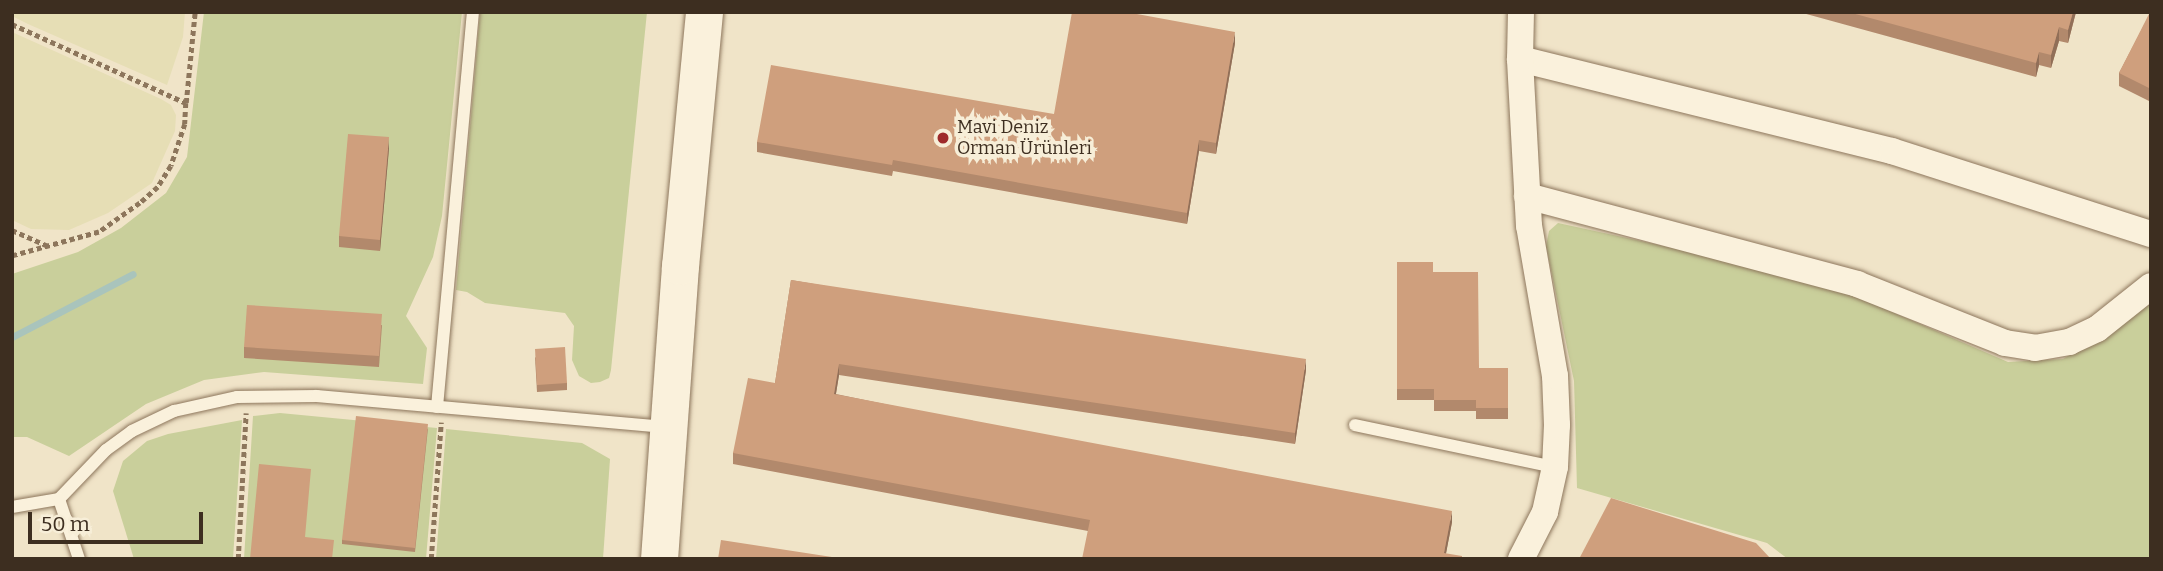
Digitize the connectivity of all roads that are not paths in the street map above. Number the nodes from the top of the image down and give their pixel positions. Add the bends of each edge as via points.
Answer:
1 (473, 12) edge
2 (681, 12) edge
3 (704, 12) edge
4 (1521, 12) edge
5 (1520, 59) junction
6 (1527, 196) junction
7 (2151, 234) edge
8 (2151, 286) edge
9 (440, 407) junction
10 (1355, 425) dead end
11 (658, 427) junction
12 (1555, 467) junction
13 (59, 499) junction
14 (12, 508) edge
15 (79, 559) edge
16 (637, 559) edge
17 (659, 559) edge
18 (1521, 559) edge

1 - 9 lane
2 - 11 main road via 657,264
3 - 11 main road
4 - 5 street
5 - 6 street
5 - 7 street via 1892,151
6 - 8 street via 1857,284 2005,343 2035,348 2068,342 2097,329
6 - 12 street via 1555,376
9 - 11 lane
9 - 13 lane via 317,396 247,396 174,411 132,431 106,450
10 - 12 lane
11 - 16 main road
11 - 17 main road
12 - 18 street via 1545,512
13 - 14 lane
13 - 15 lane

